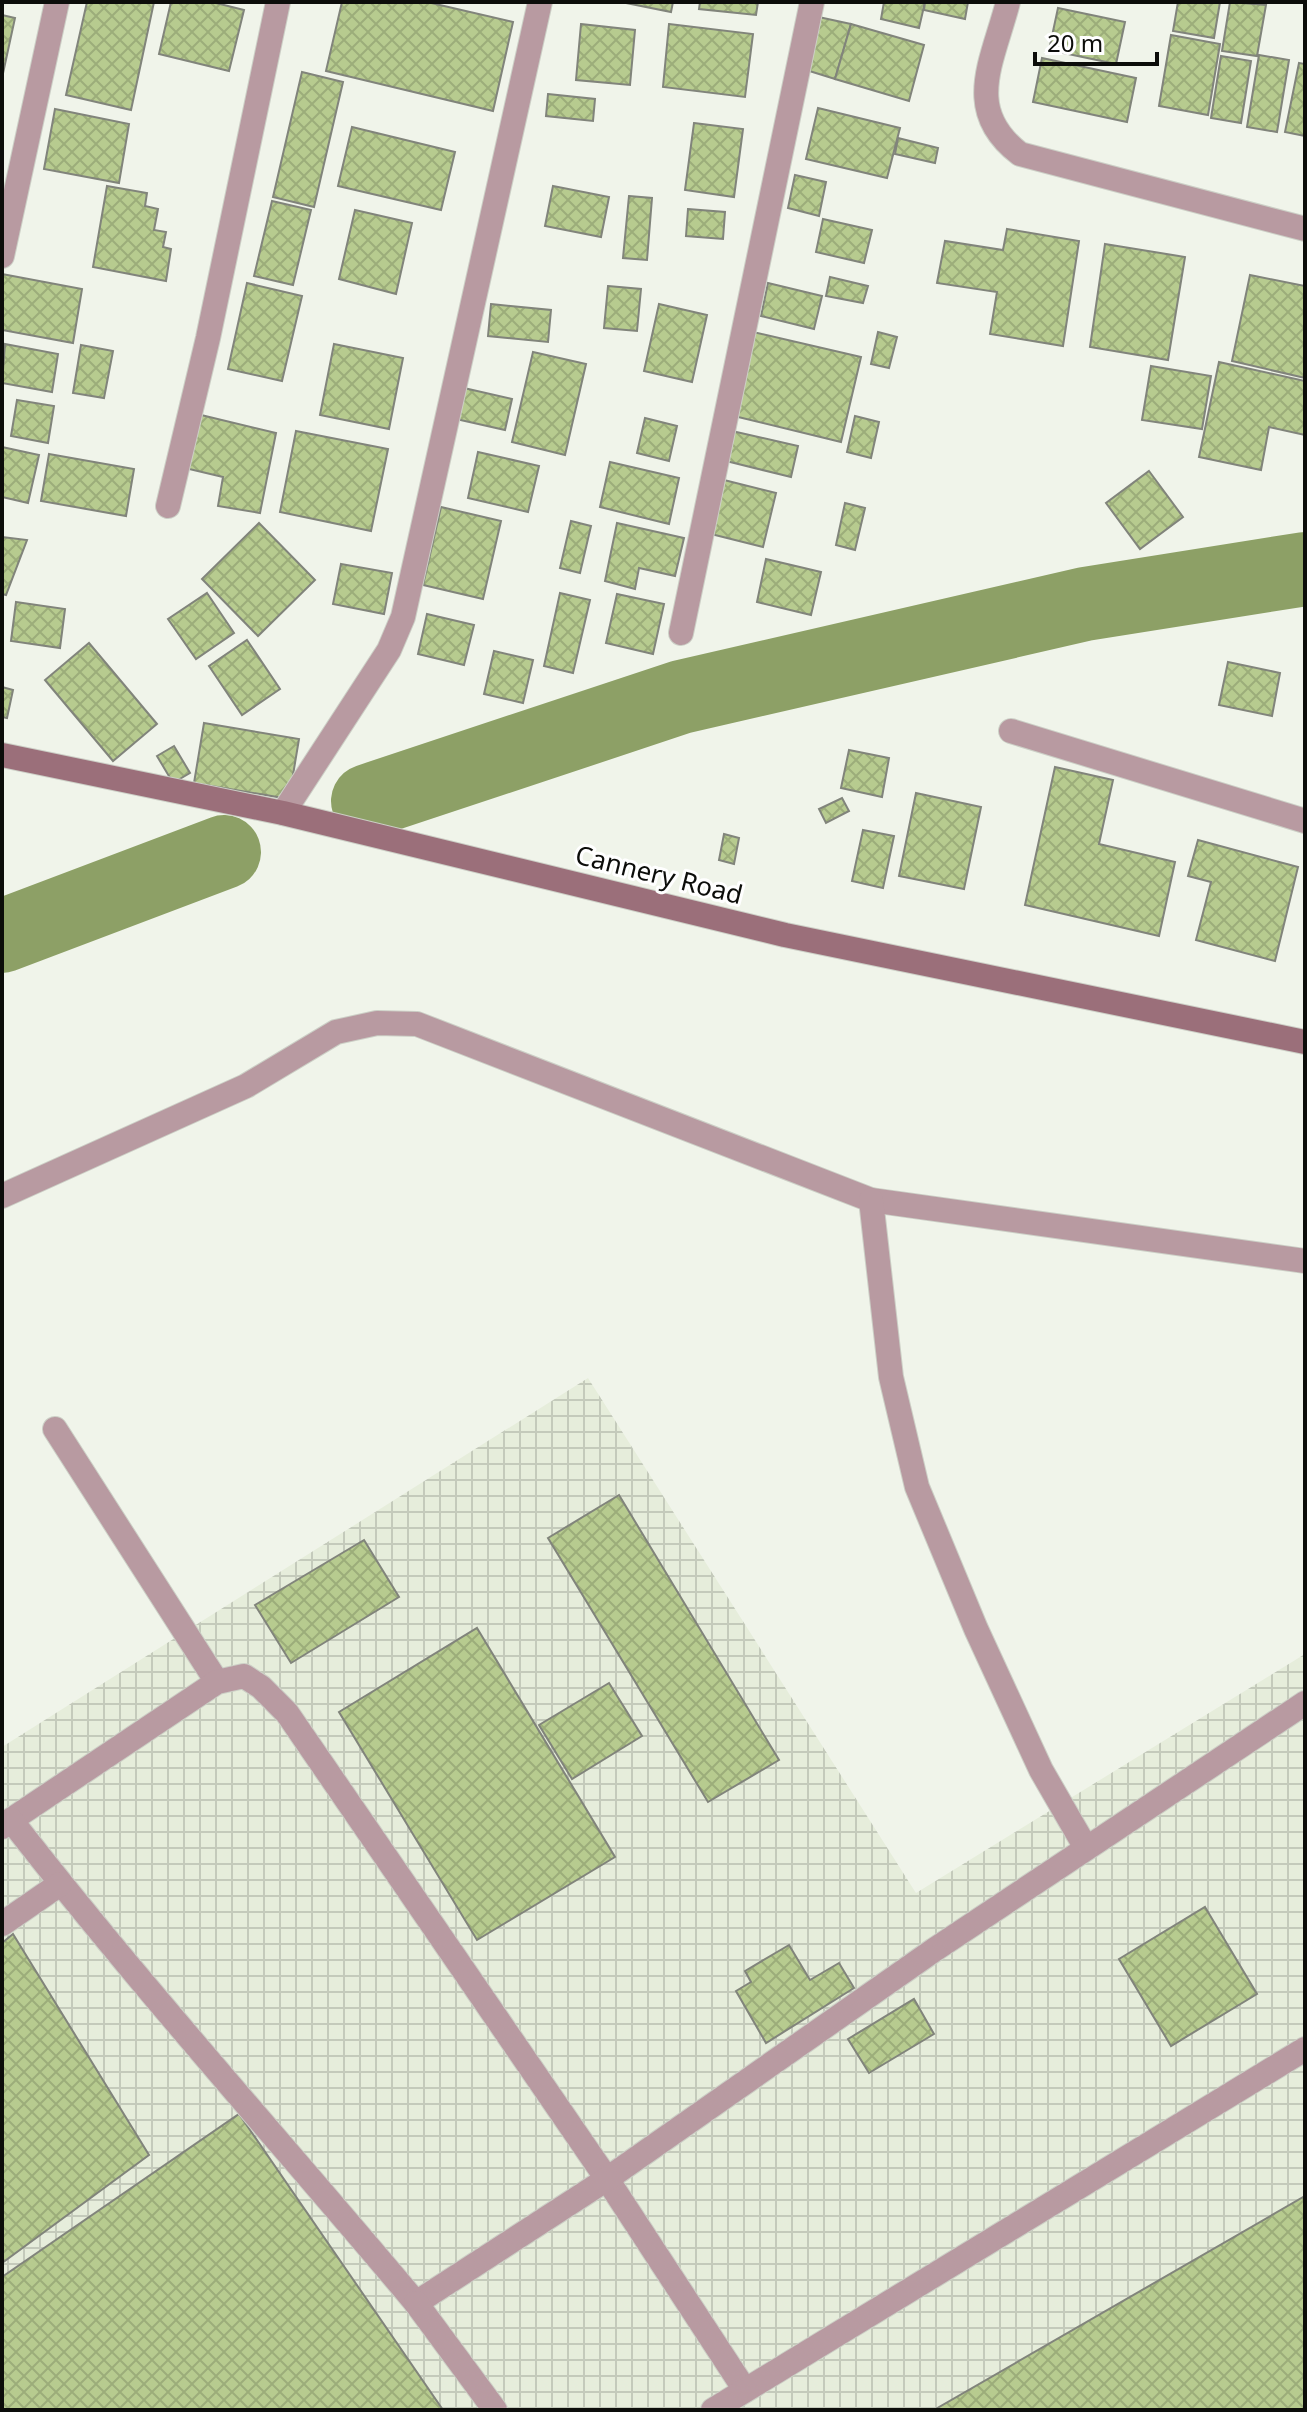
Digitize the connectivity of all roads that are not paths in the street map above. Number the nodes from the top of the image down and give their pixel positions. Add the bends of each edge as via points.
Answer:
1 (57, 2) edge
2 (278, 2) edge
3 (540, 2) edge
4 (812, 2) edge
5 (1008, 2) edge
6 (1305, 229) edge
7 (2, 256) edge
8 (168, 506) dead end
9 (681, 633) dead end
10 (1011, 731) dead end
11 (2, 755) edge
12 (283, 813) junction
13 (1305, 821) edge
14 (1305, 1042) edge
15 (2, 1196) edge
16 (871, 1200) junction
17 (1305, 1261) edge
18 (55, 1429) dead end
19 (217, 1682) junction
20 (1305, 1703) edge
21 (6, 1823) edge
22 (1086, 1848) junction
23 (60, 1884) junction
24 (2, 1924) edge
25 (1305, 2049) edge
26 (607, 2179) junction
27 (416, 2303) junction
28 (745, 2390) junction
29 (495, 2410) edge
30 (713, 2410) edge

1 - 7 street
2 - 8 street
3 - 12 street via 403,617 389,650
4 - 9 street
5 - 6 street via 985,91 987,115 999,138 1020,154
10 - 13 street
11 - 12 main road, Cannery Road
12 - 14 main road, Cannery Road via 785,935
15 - 16 street via 246,1086 336,1032 377,1023 417,1024
16 - 17 street
16 - 22 street via 891,1377 917,1487 1041,1770
18 - 19 street
19 - 21 street
19 - 26 street via 244,1676 287,1713
20 - 22 street
21 - 23 street
22 - 26 street
23 - 24 street
23 - 27 street
25 - 28 street
26 - 27 street
26 - 28 street
27 - 29 street
28 - 30 street

